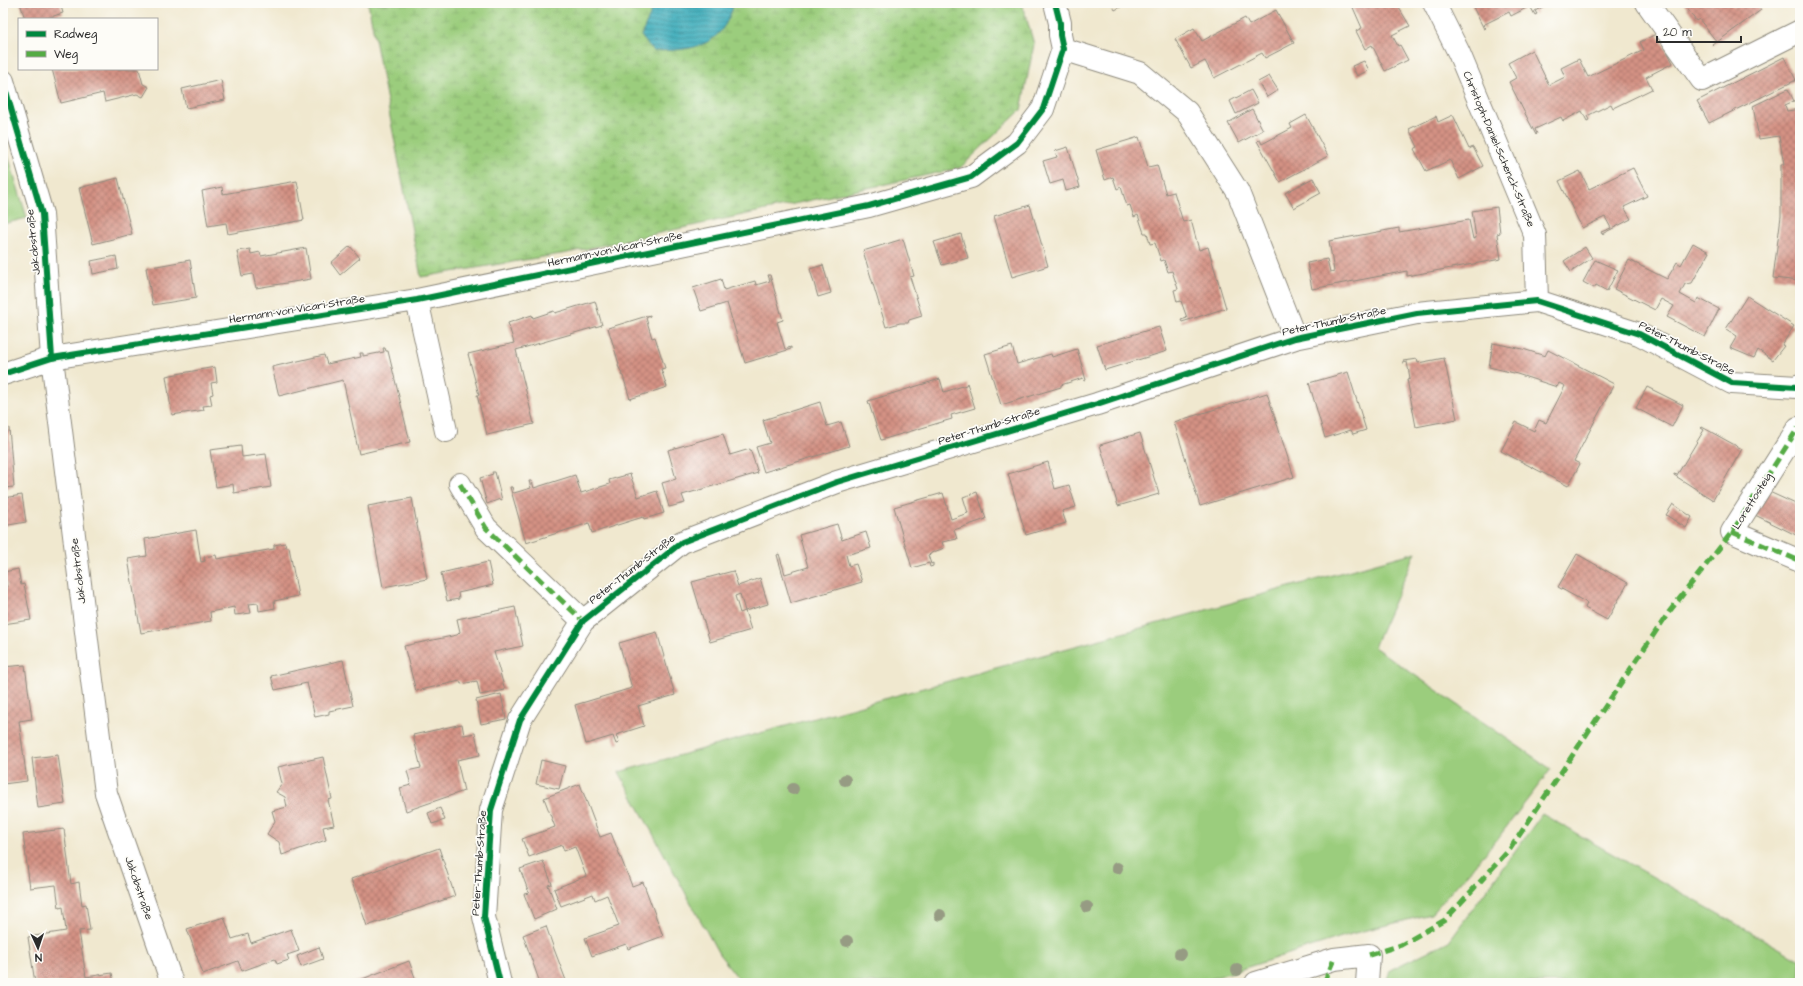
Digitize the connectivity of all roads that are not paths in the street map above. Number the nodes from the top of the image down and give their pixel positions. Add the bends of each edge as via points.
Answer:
1 (1054, 3) edge
2 (1434, 3) edge
3 (1647, 3) edge
4 (1800, 31) edge
5 (1063, 49) junction
6 (3, 82) edge
7 (416, 300) junction
8 (1537, 300) junction
9 (1295, 338) junction
10 (52, 358) junction
11 (3, 374) edge
12 (1799, 386) edge
13 (1798, 428) dead end
14 (446, 431) dead end
15 (460, 484) dead end
16 (1800, 561) edge
17 (583, 621) junction
18 (172, 983) edge
19 (500, 983) edge
20 (1256, 983) edge
21 (1367, 983) edge

1 - 5 street, Hermann-von-Vicari-Straße via 1060,22
2 - 8 street, Christoph-Daniel-Schenck-Straße via 1459,53 1535,235
3 - 4 street via 1702,80
5 - 7 street, Hermann-von-Vicari-Straße via 1043,109 1017,143 971,177 870,206
5 - 9 street via 1140,73 1186,112 1238,192
6 - 10 street, Jakobstraße via 42,214
7 - 10 street, Hermann-von-Vicari-Straße
7 - 14 street
8 - 9 street, Peter-Thumb-Straße via 1417,313
8 - 12 street, Peter-Thumb-Straße via 1639,334 1732,383
9 - 17 street, Peter-Thumb-Straße via 1097,404 837,482 682,542
10 - 11 street, Hermann-von-Vicari-Straße
10 - 18 street, Jakobstraße via 106,793
13 - 16 street, Lorettosteig via 1732,532
15 - 17 street via 486,528
17 - 19 street, Peter-Thumb-Straße via 520,720 491,810 484,916
20 - 21 street via 1334,959 1369,955

